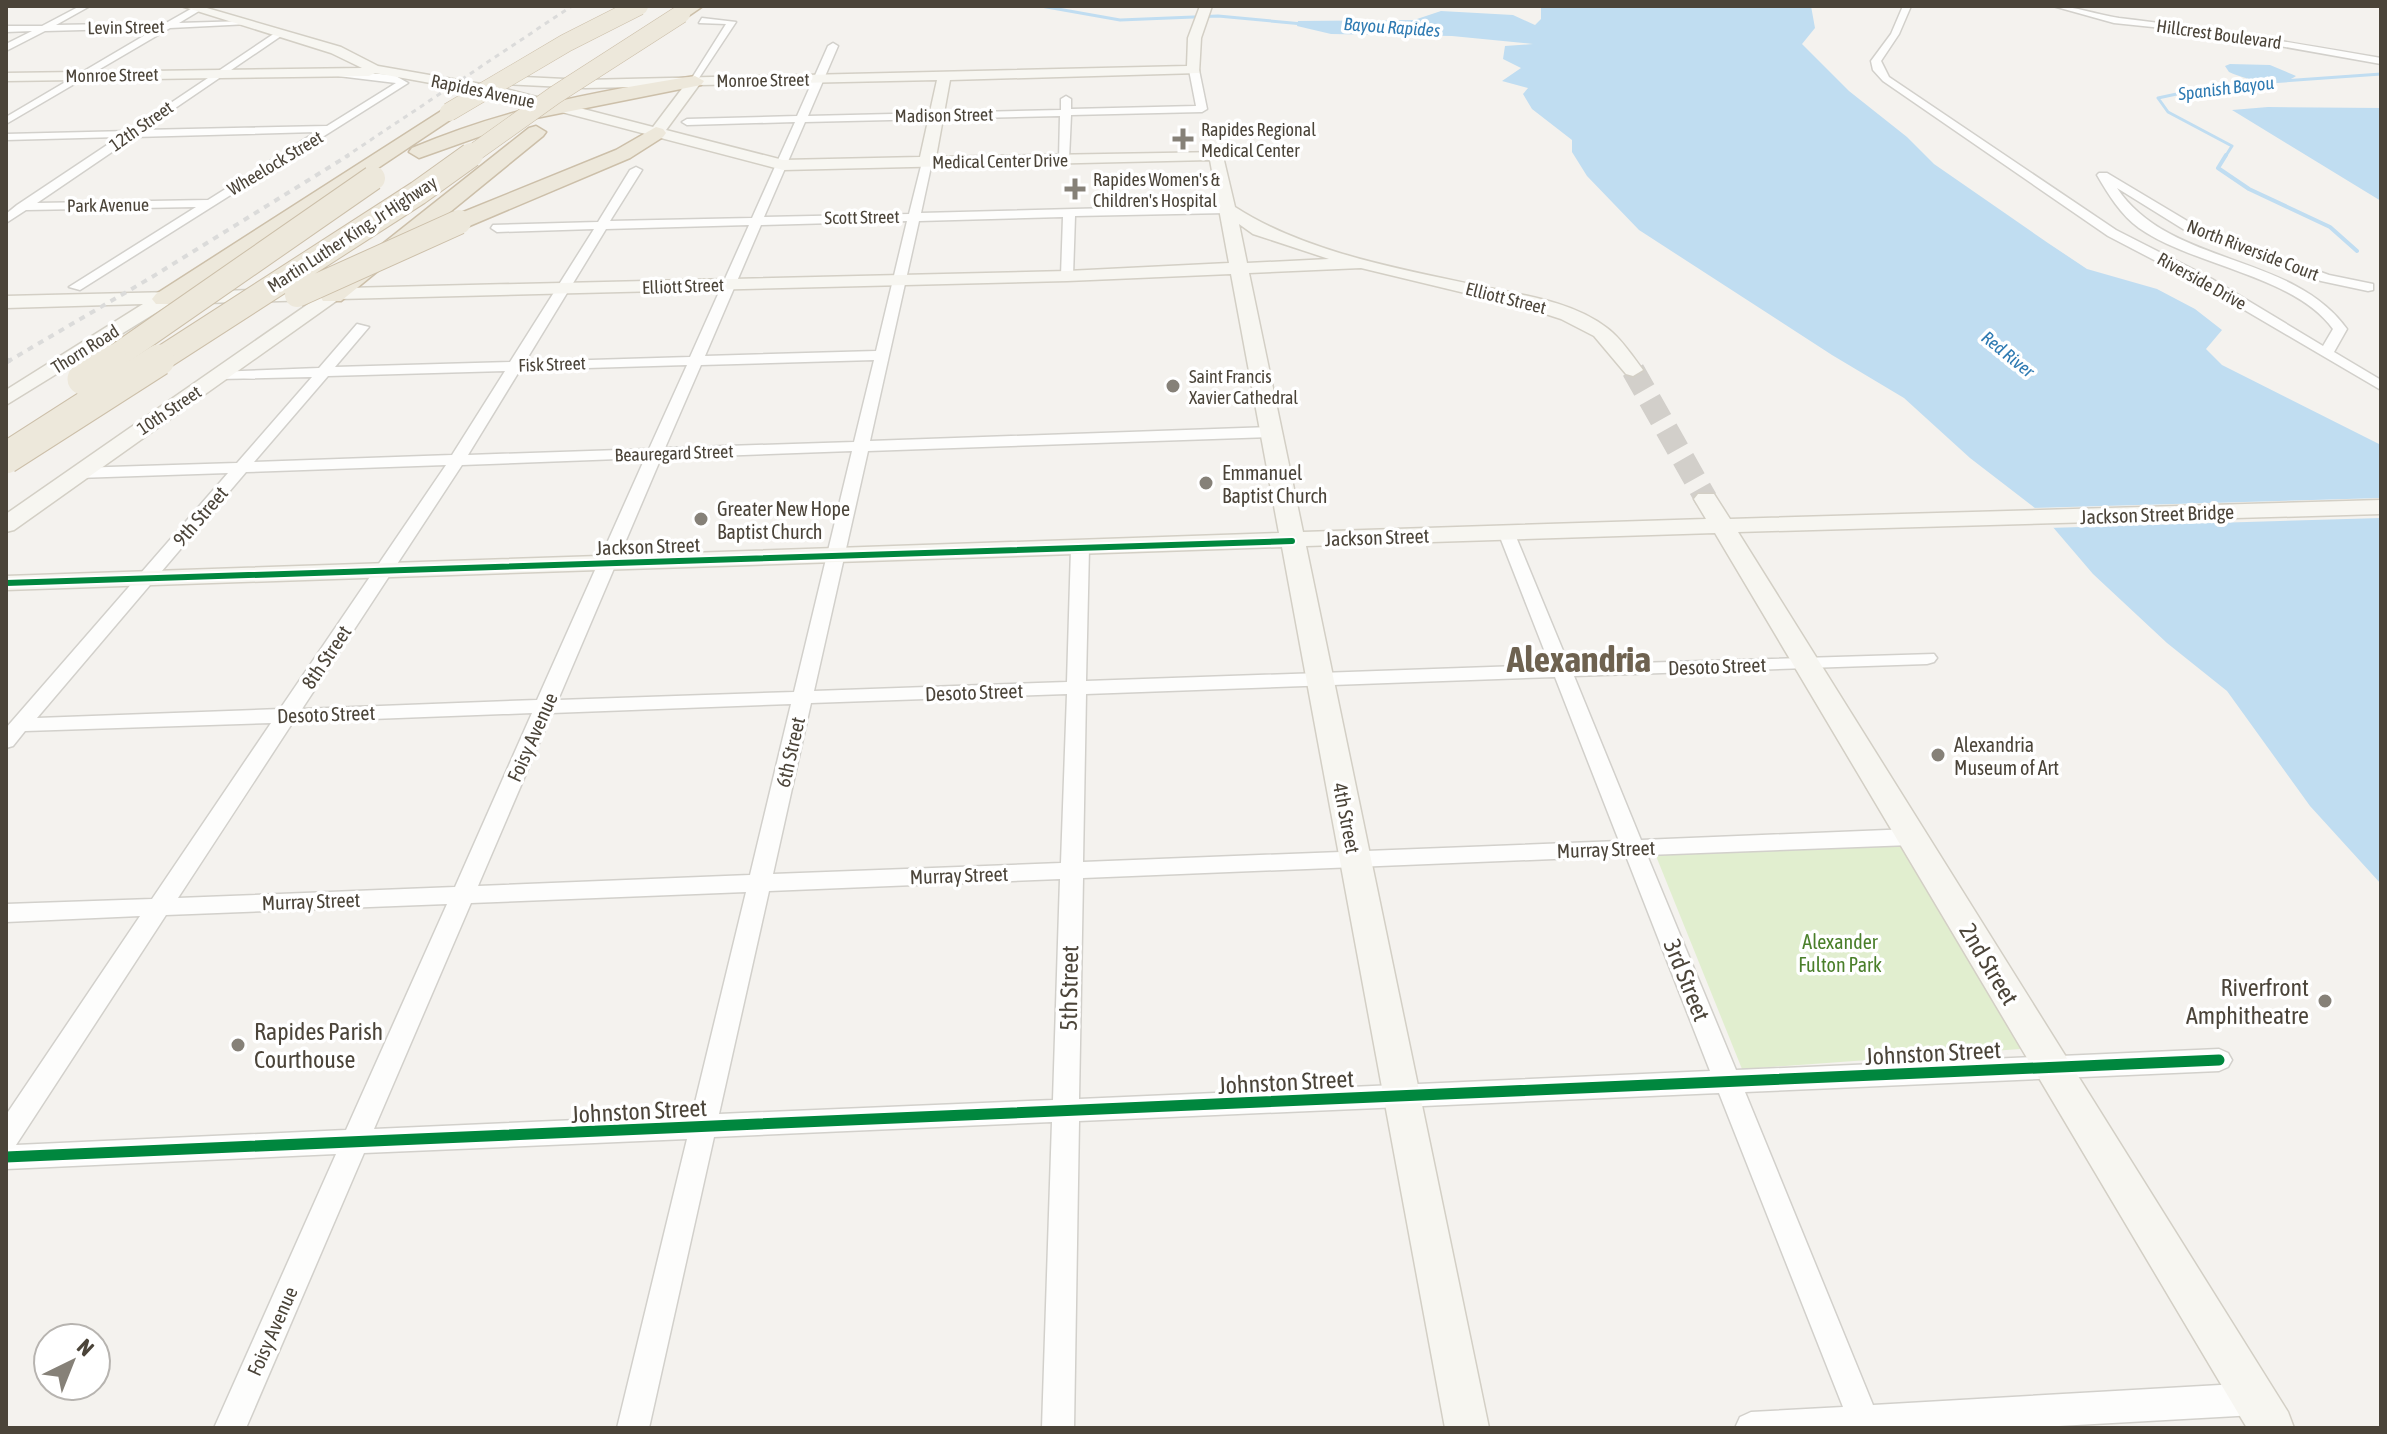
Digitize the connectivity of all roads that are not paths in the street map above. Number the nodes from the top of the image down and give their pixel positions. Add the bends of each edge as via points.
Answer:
1 (86, 6) edge
2 (639, 6) edge
3 (1206, 6) edge
4 (1907, 6) edge
5 (2057, 6) edge
6 (192, 8) edge
7 (687, 12) edge
8 (245, 24) junction
9 (168, 26) junction
10 (44, 28) junction
11 (6, 29) edge
12 (278, 34) junction
13 (833, 46) dead end
14 (6, 48) edge
15 (336, 50) junction
16 (2381, 61) edge
17 (1194, 70) junction
18 (322, 71) junction
19 (217, 73) junction
20 (83, 75) junction
21 (410, 76) junction
22 (944, 76) junction
23 (6, 77) edge
24 (821, 79) junction
25 (695, 81) junction
26 (498, 91) junction
27 (1066, 98) dead end
28 (560, 108) junction
29 (1066, 112) junction
30 (936, 115) junction
31 (803, 119) junction
32 (6, 121) edge
33 (687, 122) dead end
34 (332, 129) junction
35 (656, 133) junction
36 (129, 134) junction
37 (6, 137) edge
38 (1217, 155) joint
39 (1064, 159) junction
40 (927, 162) junction
41 (783, 165) junction
42 (636, 170) dead end
43 (382, 172) junction
44 (2103, 175) joint
45 (209, 203) junction
46 (6, 207) edge
47 (24, 207) junction
48 (1227, 209) junction
49 (1069, 212) junction
50 (915, 216) junction
51 (6, 219) edge
52 (759, 219) junction
53 (603, 224) junction
54 (497, 228) dead end
55 (1359, 263) junction
56 (1239, 270) junction
57 (1067, 276) junction
58 (900, 281) junction
59 (731, 285) junction
60 (75, 287) dead end
61 (2368, 287) dead end
62 (560, 290) junction
63 (332, 296) junction
64 (165, 299) junction
65 (6, 302) edge
66 (362, 327) dead end
67 (2326, 353) junction
68 (884, 355) junction
69 (698, 359) junction
70 (515, 365) junction
71 (1633, 370) tunnel mouth
72 (326, 371) junction
73 (219, 375) junction
74 (2381, 386) edge
75 (6, 399) edge
76 (29, 417) junction
77 (6, 432) edge
78 (1271, 432) junction
79 (861, 446) junction
80 (657, 453) junction
81 (6, 458) edge
82 (457, 460) junction
83 (244, 466) junction
84 (77, 473) junction
85 (6, 476) edge
86 (1706, 499) tunnel mouth
87 (2381, 507) edge
88 (1933, 521) joint
89 (6, 525) edge
90 (1722, 527) junction
91 (1506, 532) junction
92 (1292, 541) junction
93 (1080, 548) junction
94 (836, 556) junction
95 (609, 563) junction
96 (383, 571) junction
97 (146, 578) junction
98 (6, 583) edge
99 (1927, 658) dead end
100 (1805, 663) junction
101 (1562, 671) junction
102 (1319, 680) junction
103 (1077, 688) junction
104 (803, 698) junction
105 (546, 707) junction
106 (287, 716) junction
107 (20, 725) junction
108 (6, 741) edge
109 (1911, 837) junction
110 (1634, 848) junction
111 (1355, 859) junction
112 (1072, 870) junction
113 (760, 883) junction
114 (463, 895) junction
115 (159, 907) junction
116 (6, 913) edge
117 (2219, 1060) dead end
118 (2053, 1068) junction
119 (1728, 1082) junction
120 (1401, 1097) junction
121 (1066, 1112) junction
122 (703, 1128) junction
123 (6, 1137) edge
124 (354, 1143) junction
125 (6, 1157) edge
126 (2264, 1413) edge
127 (1866, 1425) edge
128 (230, 1428) edge
129 (633, 1428) edge
130 (1058, 1428) edge
131 (1467, 1428) edge
132 (1751, 1428) edge

1 - 10 street
2 - 64 highway, bridge via 449,112
3 - 17 main road via 1190,54
4 - 67 street, Riverside Drive via 1876,61 1886,79 2094,223
5 - 16 street, Hillcrest Boulevard via 2114,20 2201,29
6 - 8 main road, Rapides Avenue
6 - 9 street
7 - 25 street via 732,22
7 - 63 highway, bridge
7 - 76 highway, Martin Luther King, Jr Highway, bridge
7 - 81 highway, Martin Luther King, Jr Highway, bridge via 564,88 418,193
8 - 9 street, Levin Street
8 - 12 main road, Rapides Avenue
9 - 10 street, Levin Street
9 - 20 street
10 - 11 street, Levin Street
10 - 14 street
12 - 15 main road, Rapides Avenue
12 - 19 street, 12th Street
13 - 24 street, Foisy Avenue
15 - 21 main road, Rapides Avenue via 374,69
15 - 25 main road, Monroe Street via 396,66 486,79 585,84
17 - 22 main road, Monroe Street
17 - 29 street, Madison Street via 1202,109
18 - 19 main road, Monroe Street
18 - 21 main road, Monroe Street
18 - 34 street, Wheelock Street via 403,83
19 - 20 main road, Monroe Street
19 - 36 street, 12th Street
20 - 23 main road, Monroe Street
20 - 32 street
21 - 26 main road, Rapides Avenue
22 - 24 main road, Monroe Street
22 - 30 main road, 6th Street
24 - 25 main road, Monroe Street
24 - 31 street, Foisy Avenue
25 - 28 highway
25 - 35 main road
26 - 28 main road, Rapides Avenue
26 - 43 highway via 498,101
27 - 29 street
28 - 35 main road, Rapides Avenue
28 - 43 highway via 450,138
29 - 30 street, Madison Street
29 - 39 street
30 - 31 street, Madison Street
30 - 40 main road, 6th Street
31 - 33 street, Madison Street
31 - 41 street, Foisy Avenue
34 - 36 street
34 - 45 street, Wheelock Street
35 - 41 main road, Rapides Avenue
35 - 85 highway, bridge via 623,154 374,258 280,305
36 - 37 street
36 - 47 street, 12th Street
38 - 39 main road, Medical Center Drive
38 - 48 main road, 4th Street
39 - 40 main road, Medical Center Drive
40 - 41 main road, Medical Center Drive
40 - 50 street, 6th Street
41 - 52 street, Foisy Avenue
42 - 53 street, 8th Street
43 - 76 highway, bridge
44 - 61 street, North Riverside Court via 2195,231 2326,278
44 - 67 street, Riverside Drive via 2143,225 2305,299 2336,320 2340,329
45 - 47 street, Park Avenue
45 - 60 street, Wheelock Street
46 - 47 street, Park Avenue
47 - 51 street, 12th Street
48 - 49 street, Scott Street
48 - 55 main road, Elliott Street via 1259,230
48 - 56 main road, 4th Street
49 - 50 street, Scott Street
49 - 57 street
50 - 52 street, Scott Street
50 - 58 street, 6th Street
52 - 53 street, Scott Street
52 - 59 street, Foisy Avenue
53 - 54 street, Scott Street
53 - 62 street, 8th Street
55 - 56 main road, Elliott Street
55 - 71 main road, Elliott Street via 1568,315 1601,332
56 - 57 main road, Elliott Street
56 - 78 main road, 4th Street
57 - 58 main road, Elliott Street
58 - 59 main road, Elliott Street
58 - 68 street, 6th Street
59 - 62 main road, Elliott Street
59 - 69 street, Foisy Avenue
62 - 63 main road, Elliott Street
62 - 70 street, 8th Street
63 - 64 main road, Elliott Street
63 - 73 main road, 10th Street
64 - 65 main road, Elliott Street
64 - 75 main road, Thorn Road
66 - 72 street, 9th Street
67 - 74 street
68 - 69 street, Fisk Street
68 - 79 street, 6th Street
69 - 70 street, Fisk Street
69 - 80 street, Foisy Avenue
70 - 72 street, Fisk Street
70 - 82 street, 8th Street
72 - 73 street, Fisk Street
72 - 83 street, 9th Street
73 - 84 main road, 10th Street
76 - 77 highway, Martin Luther King, Jr Highway
78 - 79 street, Beauregard Street
78 - 92 main road, 4th Street
79 - 80 street, Beauregard Street
79 - 94 street, 6th Street
80 - 82 street, Beauregard Street
80 - 95 street, Foisy Avenue
82 - 83 street, Beauregard Street
82 - 96 street, 8th Street
83 - 84 street, Beauregard Street
83 - 97 street, 9th Street
84 - 89 main road, 10th Street
86 - 90 main road, 2nd Street
87 - 88 main road, Jackson Street Bridge
88 - 90 main road, Jackson Street
90 - 91 main road, Jackson Street
90 - 100 main road, 2nd Street
91 - 92 main road, Jackson Street
91 - 101 street, 3rd Street
92 - 93 main road, Jackson Street
92 - 102 main road, 4th Street
93 - 94 main road, Jackson Street
93 - 103 street, 5th Street
94 - 95 main road, Jackson Street
94 - 104 street, 6th Street
95 - 96 main road, Jackson Street
95 - 105 street, Foisy Avenue
96 - 97 main road, Jackson Street
96 - 106 street, 8th Street
97 - 98 main road, Jackson Street
97 - 107 street, 9th Street
99 - 100 street, Desoto Street
100 - 101 street, Desoto Street
100 - 109 main road, 2nd Street
101 - 102 street, Desoto Street
101 - 110 street, 3rd Street
102 - 103 street, Desoto Street
102 - 111 main road, 4th Street
103 - 104 street, Desoto Street
103 - 112 street, 5th Street
104 - 105 street, Desoto Street
104 - 113 street, 6th Street
105 - 106 street, Desoto Street
105 - 114 street, Foisy Avenue
106 - 107 street, Desoto Street
106 - 115 street, 8th Street
107 - 108 street, 9th Street
109 - 110 street, Murray Street
109 - 118 main road, 2nd Street
110 - 111 street, Murray Street
110 - 119 street, 3rd Street
111 - 112 street, Murray Street
111 - 120 main road, 4th Street
112 - 113 street, Murray Street
112 - 121 street, 5th Street
113 - 114 street, Murray Street
113 - 122 street, 6th Street
114 - 115 street, Murray Street
114 - 124 street, Foisy Avenue
115 - 116 street, Murray Street
115 - 123 street, 8th Street
117 - 118 street, Johnston Street
118 - 119 street, Johnston Street
118 - 126 main road, 2nd Street
119 - 120 street, Johnston Street
119 - 127 street, 3rd Street
120 - 121 street, Johnston Street
120 - 131 main road, 4th Street
121 - 122 street, Johnston Street
121 - 130 street, 5th Street
122 - 124 street, Johnston Street
122 - 129 street, 6th Street
124 - 125 street, Johnston Street
124 - 128 street, Foisy Avenue
126 - 127 street
127 - 132 street

